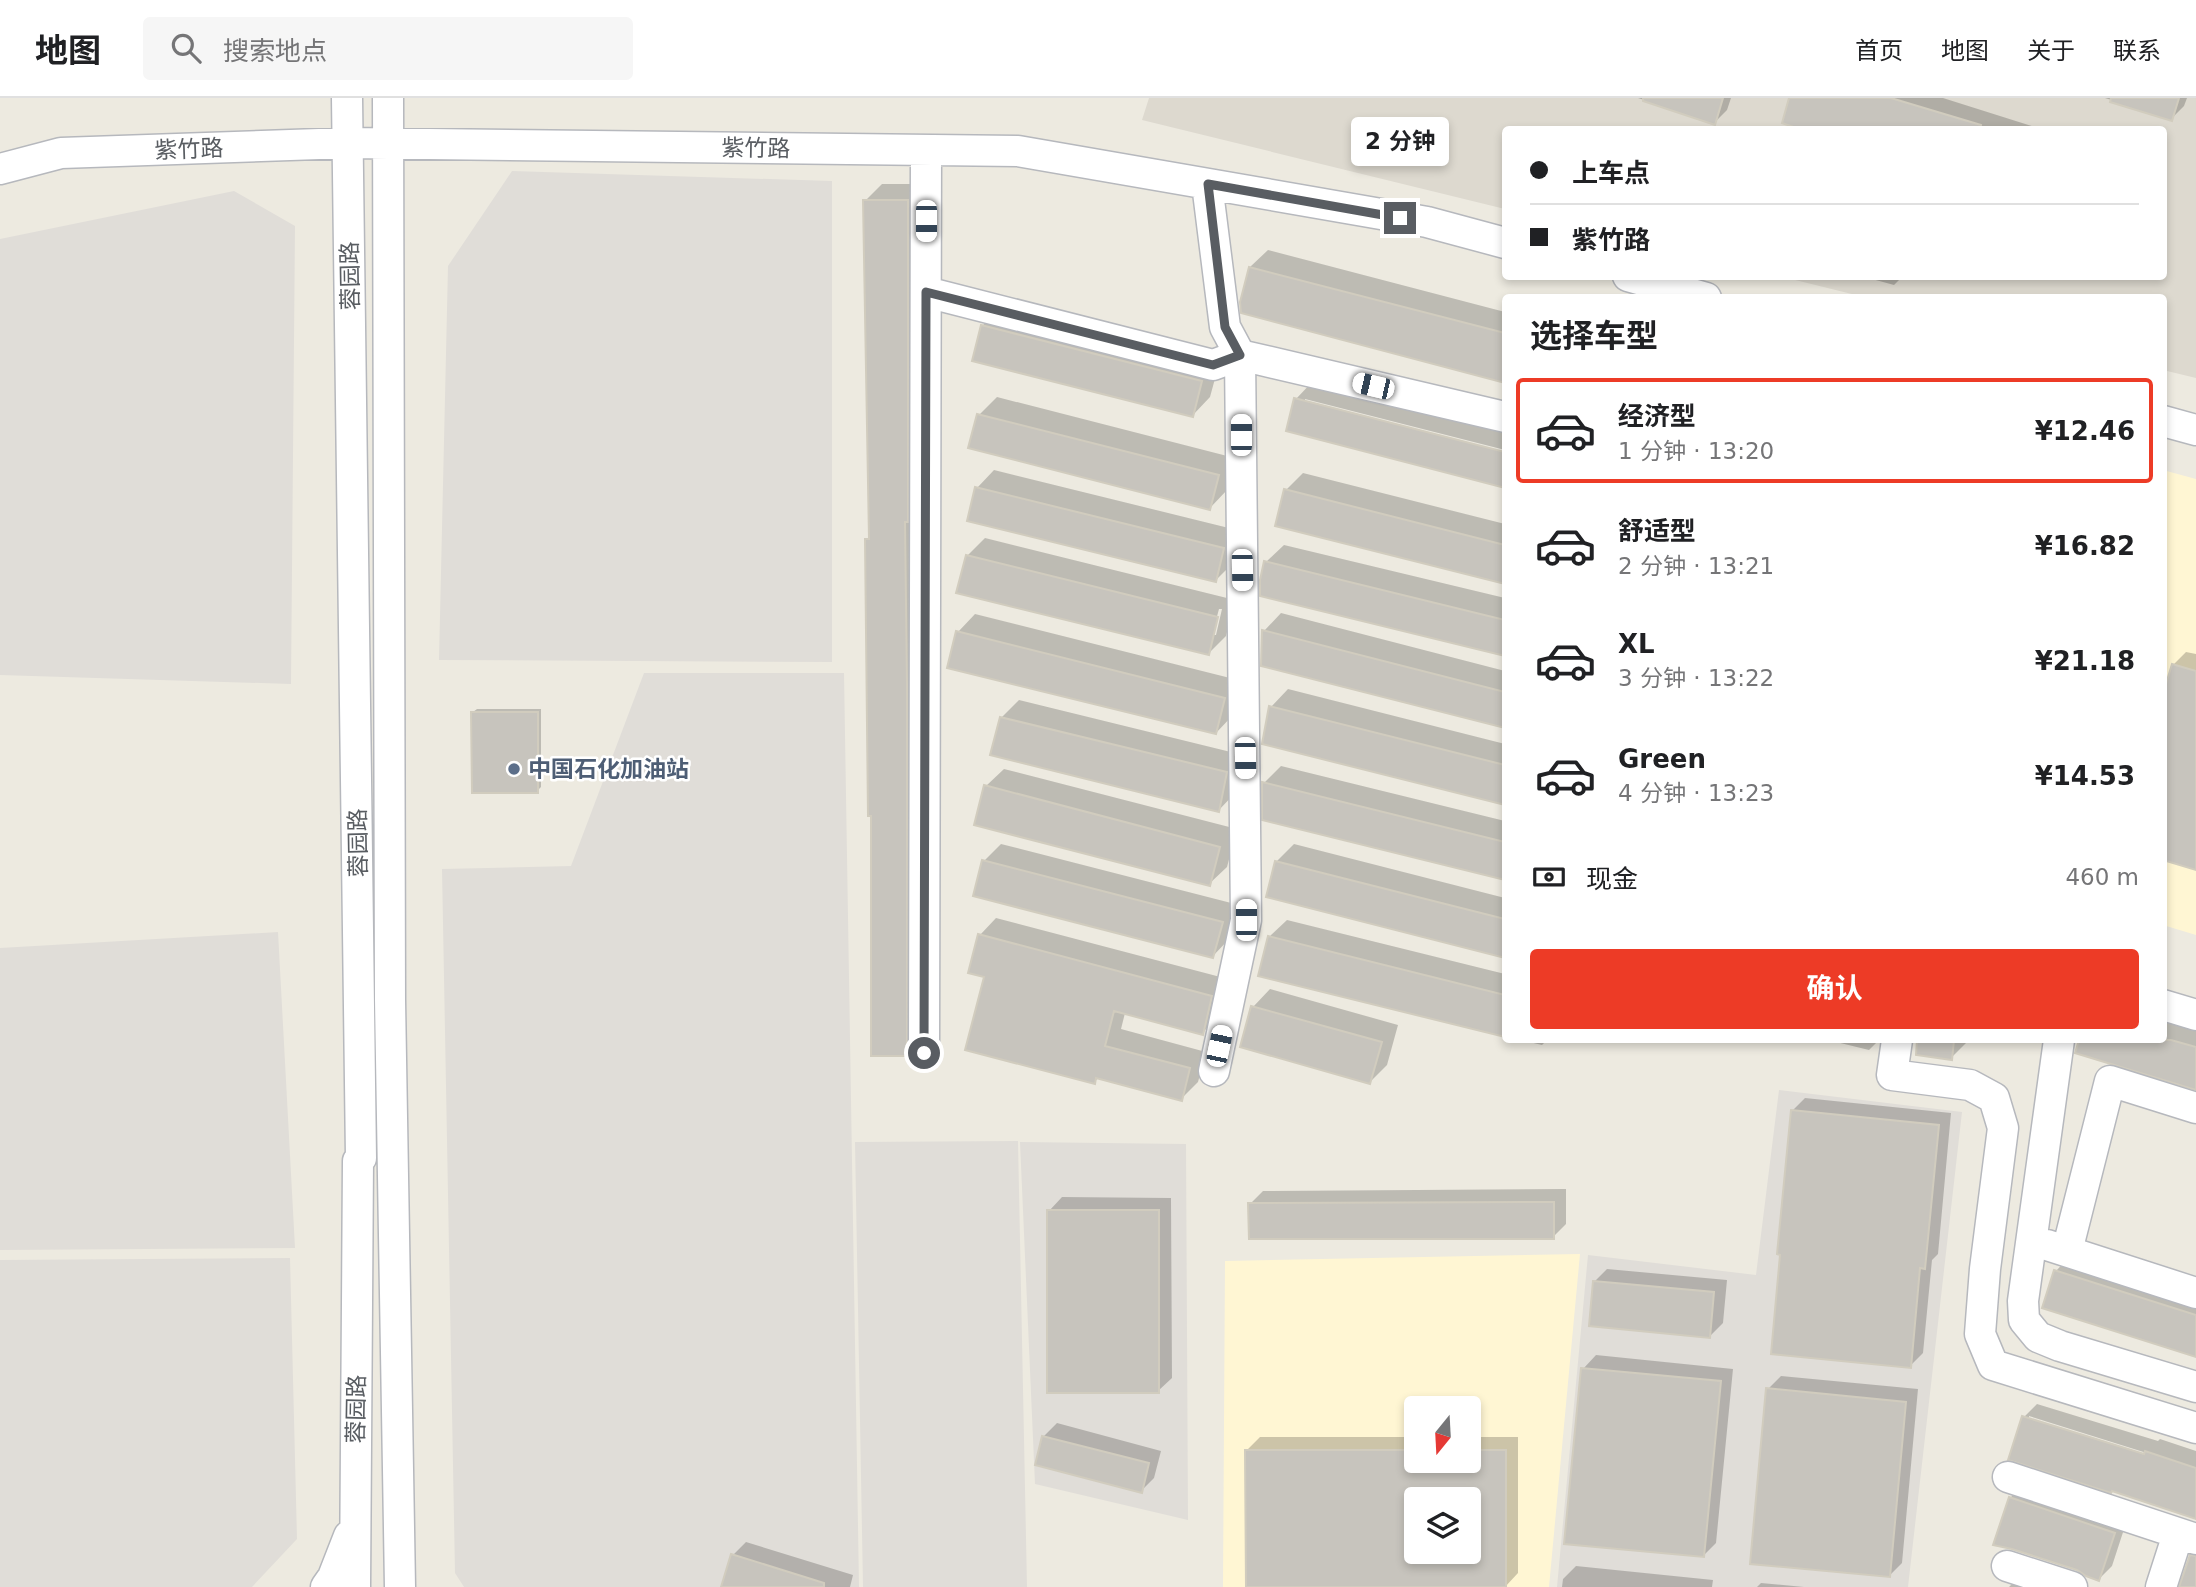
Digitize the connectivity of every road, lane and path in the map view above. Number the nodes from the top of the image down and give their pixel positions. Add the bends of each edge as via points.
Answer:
1 (347, 98) edge
2 (388, 98) edge
3 (348, 143) junction
4 (388, 144) junction
5 (926, 150) junction
6 (0, 169) edge
7 (1208, 184) junction
8 (1502, 242) edge
9 (1642, 280) edge
10 (926, 292) junction
11 (1692, 294) edge
12 (1240, 355) junction
13 (1502, 416) edge
14 (2167, 422) edge
15 (2196, 430) edge
16 (2167, 1006) edge
17 (2196, 1015) edge
18 (1897, 1043) edge
19 (2059, 1043) edge
20 (924, 1053) dead end
21 (1214, 1071) dead end
22 (2196, 1108) edge
23 (2030, 1240) junction
24 (2067, 1251) junction
25 (2196, 1293) edge
26 (2196, 1387) edge
27 (2196, 1428) edge
28 (2008, 1477) dead end
29 (355, 1520) junction
30 (399, 1528) junction
31 (2187, 1536) edge
32 (2007, 1566) dead end
33 (326, 1587) edge
34 (355, 1587) edge
35 (400, 1587) edge
36 (415, 1587) edge
37 (2072, 1587) edge
38 (2161, 1587) edge

1 - 3 street, 蓉园路
2 - 4 street, 蓉园路
3 - 4 street, 紫竹路
3 - 6 street, 紫竹路 via 61,153
3 - 29 street, 蓉园路 via 361,1158
4 - 5 street, 紫竹路
4 - 30 street, 蓉园路 via 390,1000
5 - 7 street, 紫竹路 via 1018,151
5 - 10 street
7 - 8 street, 紫竹路 via 1427,222
7 - 12 street via 1225,327
9 - 11 street
10 - 12 street via 1213,365
10 - 20 street
12 - 13 street
12 - 21 street via 1246,920
14 - 15 street
16 - 17 street
18 - 27 street via 1892,1075 1970,1085 1994,1098 2003,1128 1980,1334 1993,1365
19 - 23 street
22 - 24 street via 2110,1081
23 - 24 street
23 - 26 street via 2024,1320 2038,1337
24 - 25 street
28 - 31 street
29 - 33 street
29 - 34 street, 蓉园路
30 - 35 street, 蓉园路
30 - 36 street
31 - 38 street
32 - 37 street

